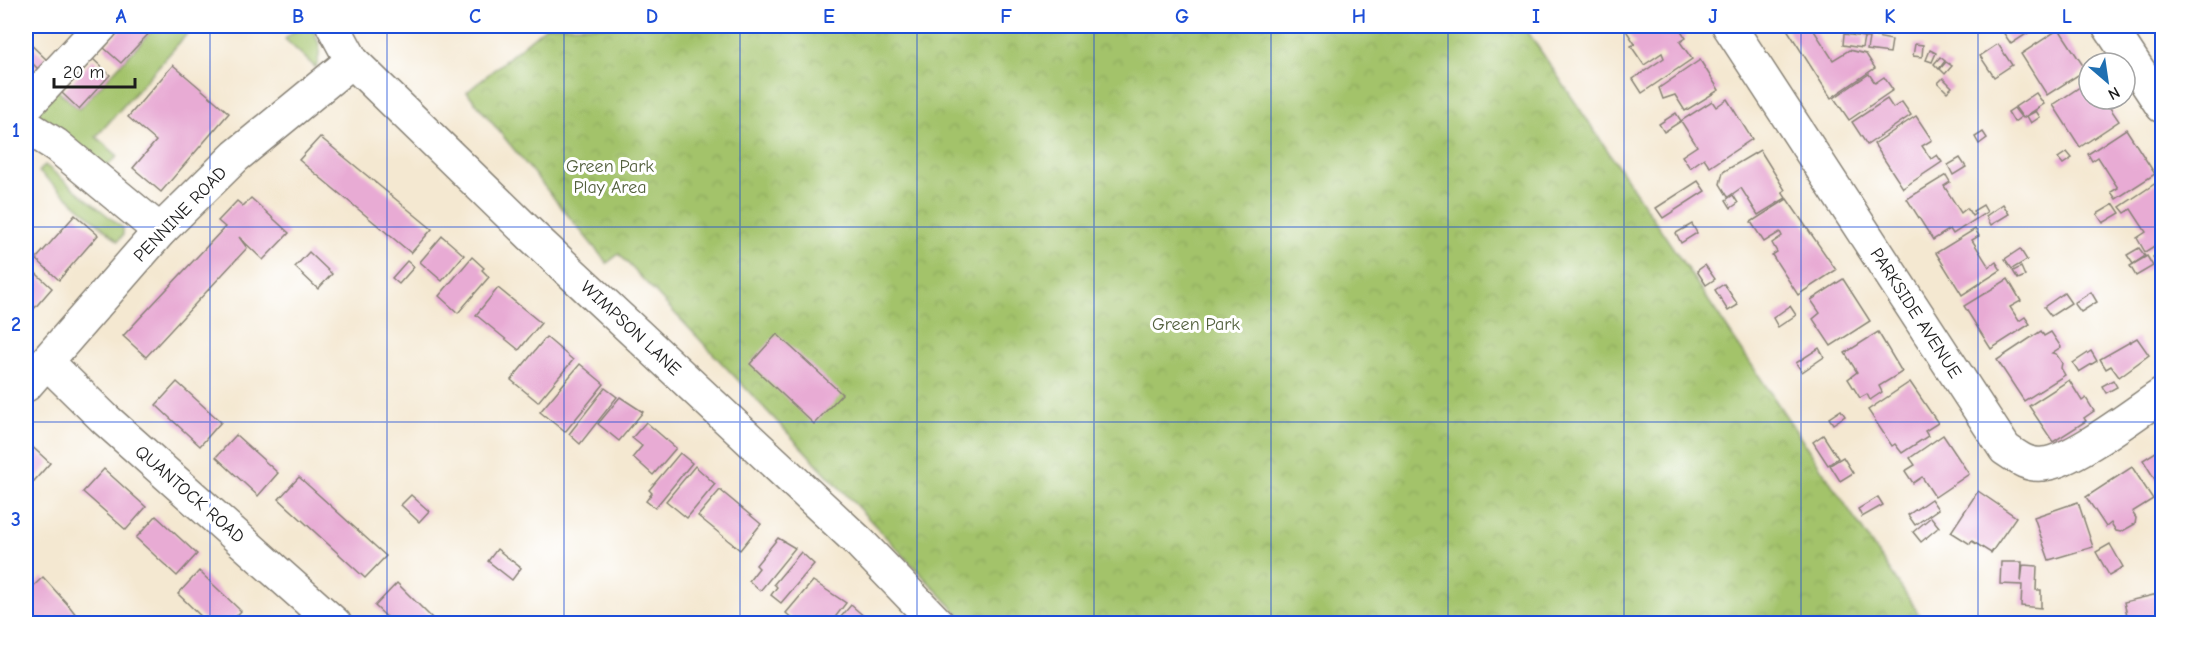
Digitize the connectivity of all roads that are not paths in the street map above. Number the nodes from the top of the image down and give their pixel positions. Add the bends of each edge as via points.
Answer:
1 (100, 26) edge
2 (333, 26) edge
3 (1729, 26) edge
4 (2109, 26) edge
5 (352, 61) junction
6 (26, 106) edge
7 (2163, 106) edge
8 (26, 126) edge
9 (160, 231) junction
10 (36, 374) edge
11 (2163, 395) edge
12 (335, 624) edge
13 (938, 624) edge

1 - 6 street
2 - 5 street, WIMPSON LANE
3 - 11 street, PARKSIDE AVENUE via 2005,449 2024,462 2042,464 2064,459
4 - 7 street
5 - 9 street, PENNINE ROAD via 236,156
5 - 13 street, WIMPSON LANE via 532,236 860,543
8 - 9 street via 56,145
9 - 10 street, PENNINE ROAD
10 - 12 street, QUANTOCK ROAD via 105,419

